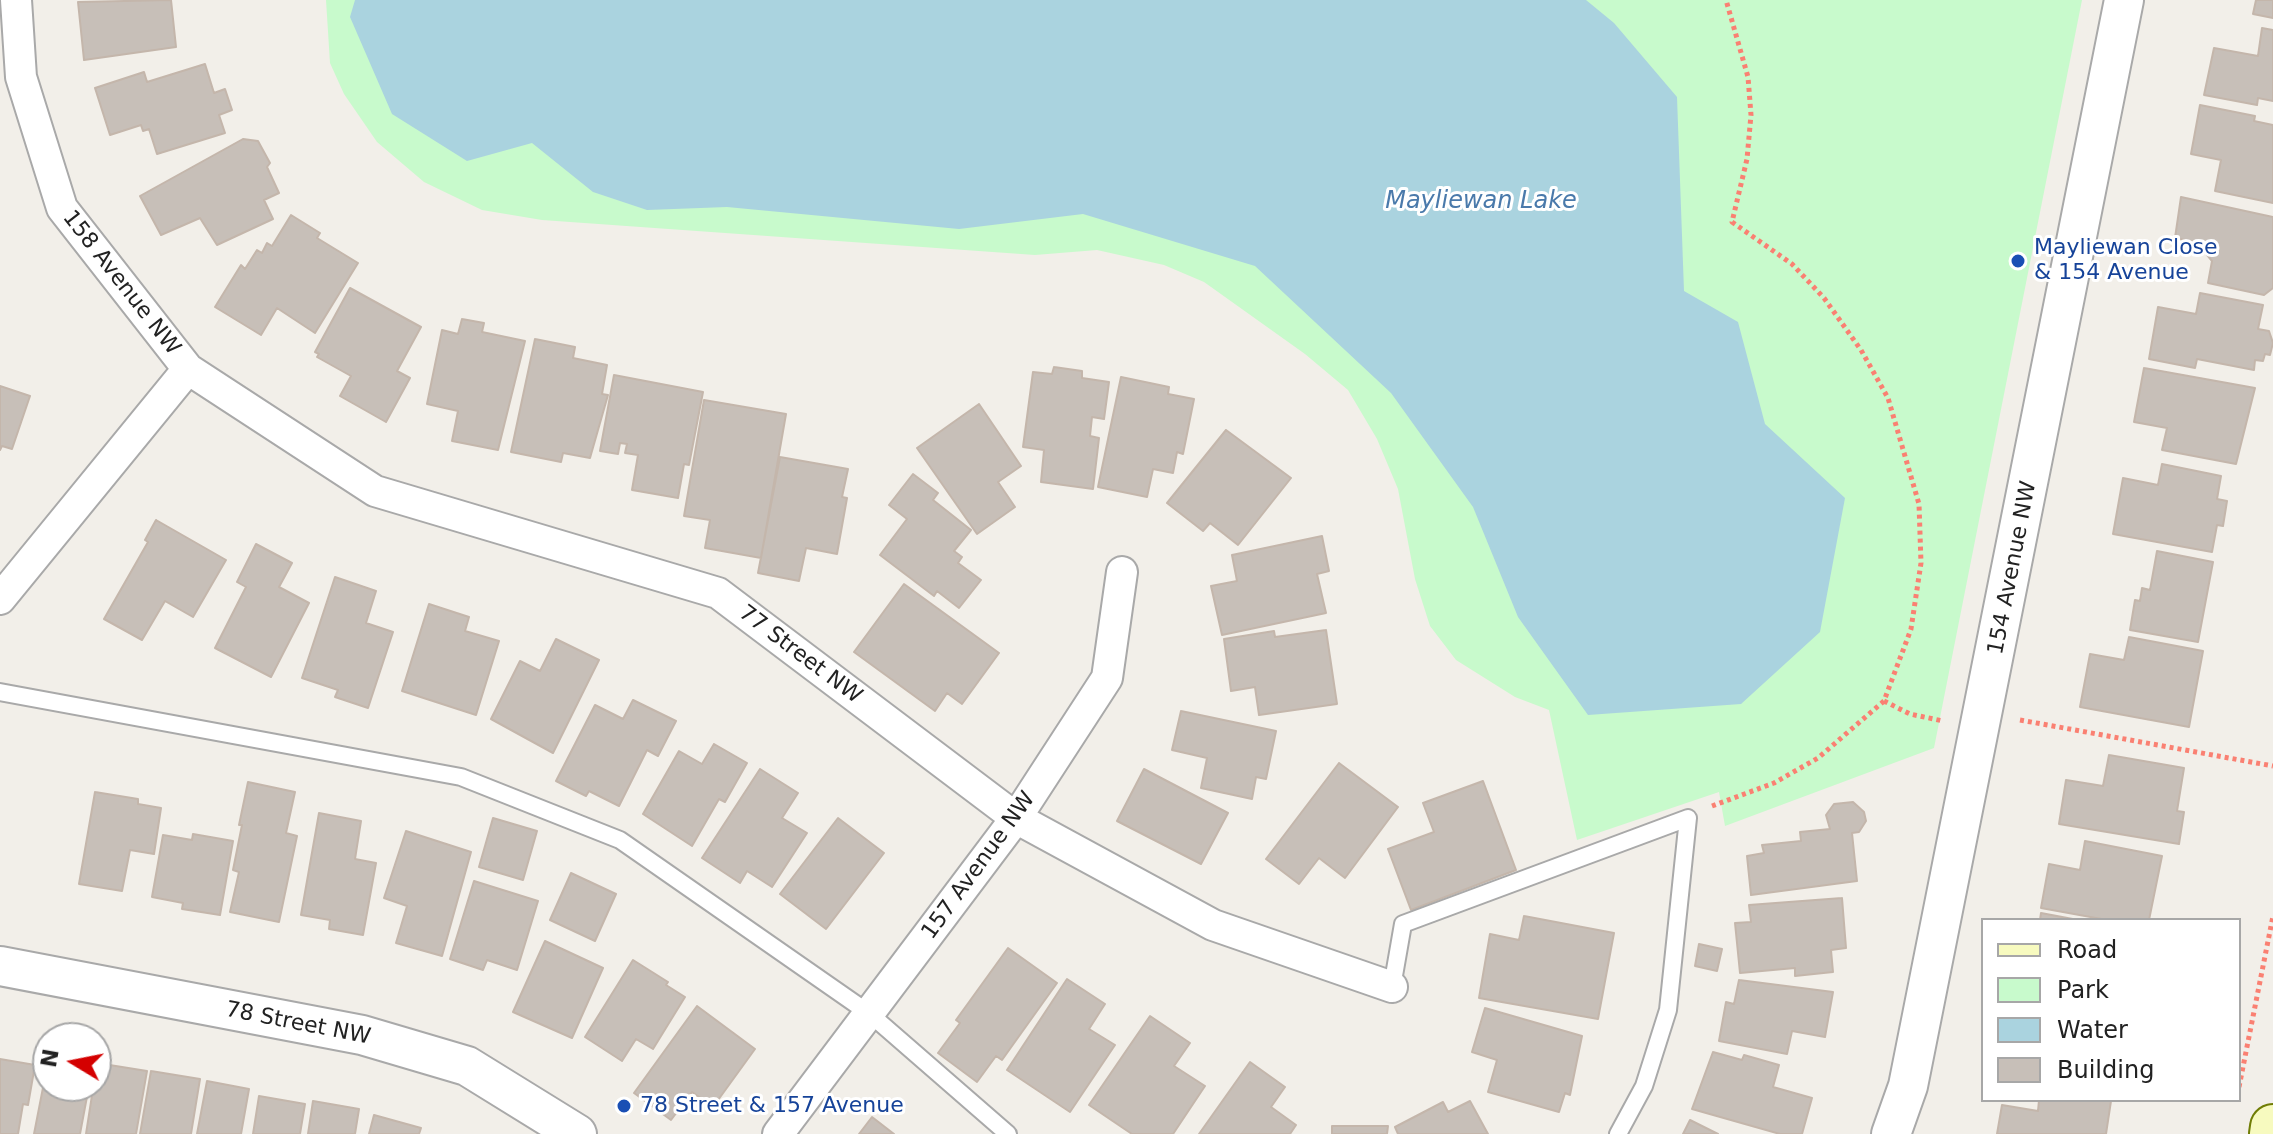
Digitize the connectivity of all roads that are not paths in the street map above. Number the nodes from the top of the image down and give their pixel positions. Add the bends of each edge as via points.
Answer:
1 (16, 0) edge
2 (2124, 0) edge
3 (10, 75) edge
4 (188, 369) junction
5 (1122, 572) dead end
6 (0, 599) edge
7 (0, 692) edge
8 (1016, 818) junction
9 (0, 966) edge
10 (1392, 987) joint
11 (870, 1014) junction
12 (2273, 1127) edge
13 (577, 1134) edge
14 (778, 1134) edge
15 (1008, 1134) edge
16 (1618, 1134) edge
17 (1891, 1134) edge
18 (2272, 1134) edge

1 - 3 street, 158 Avenue NW
2 - 17 street, 154 Avenue NW via 1908,1086
3 - 4 street, 158 Avenue NW via 62,208
4 - 6 street, 158 Avenue NW
4 - 8 street, 77 Street NW via 375,491 718,593
5 - 8 street, 157 Avenue NW via 1107,678
7 - 11 lane via 461,777 620,840
8 - 10 street, 77 Street NW via 1213,925
8 - 11 street, 157 Avenue NW
9 - 13 street, 78 Street NW via 362,1035 452,1061
10 - 16 lane via 1403,924 1688,818 1668,1010 1644,1086
11 - 14 street, 157 Avenue NW
11 - 15 lane
12 - 18 main road

